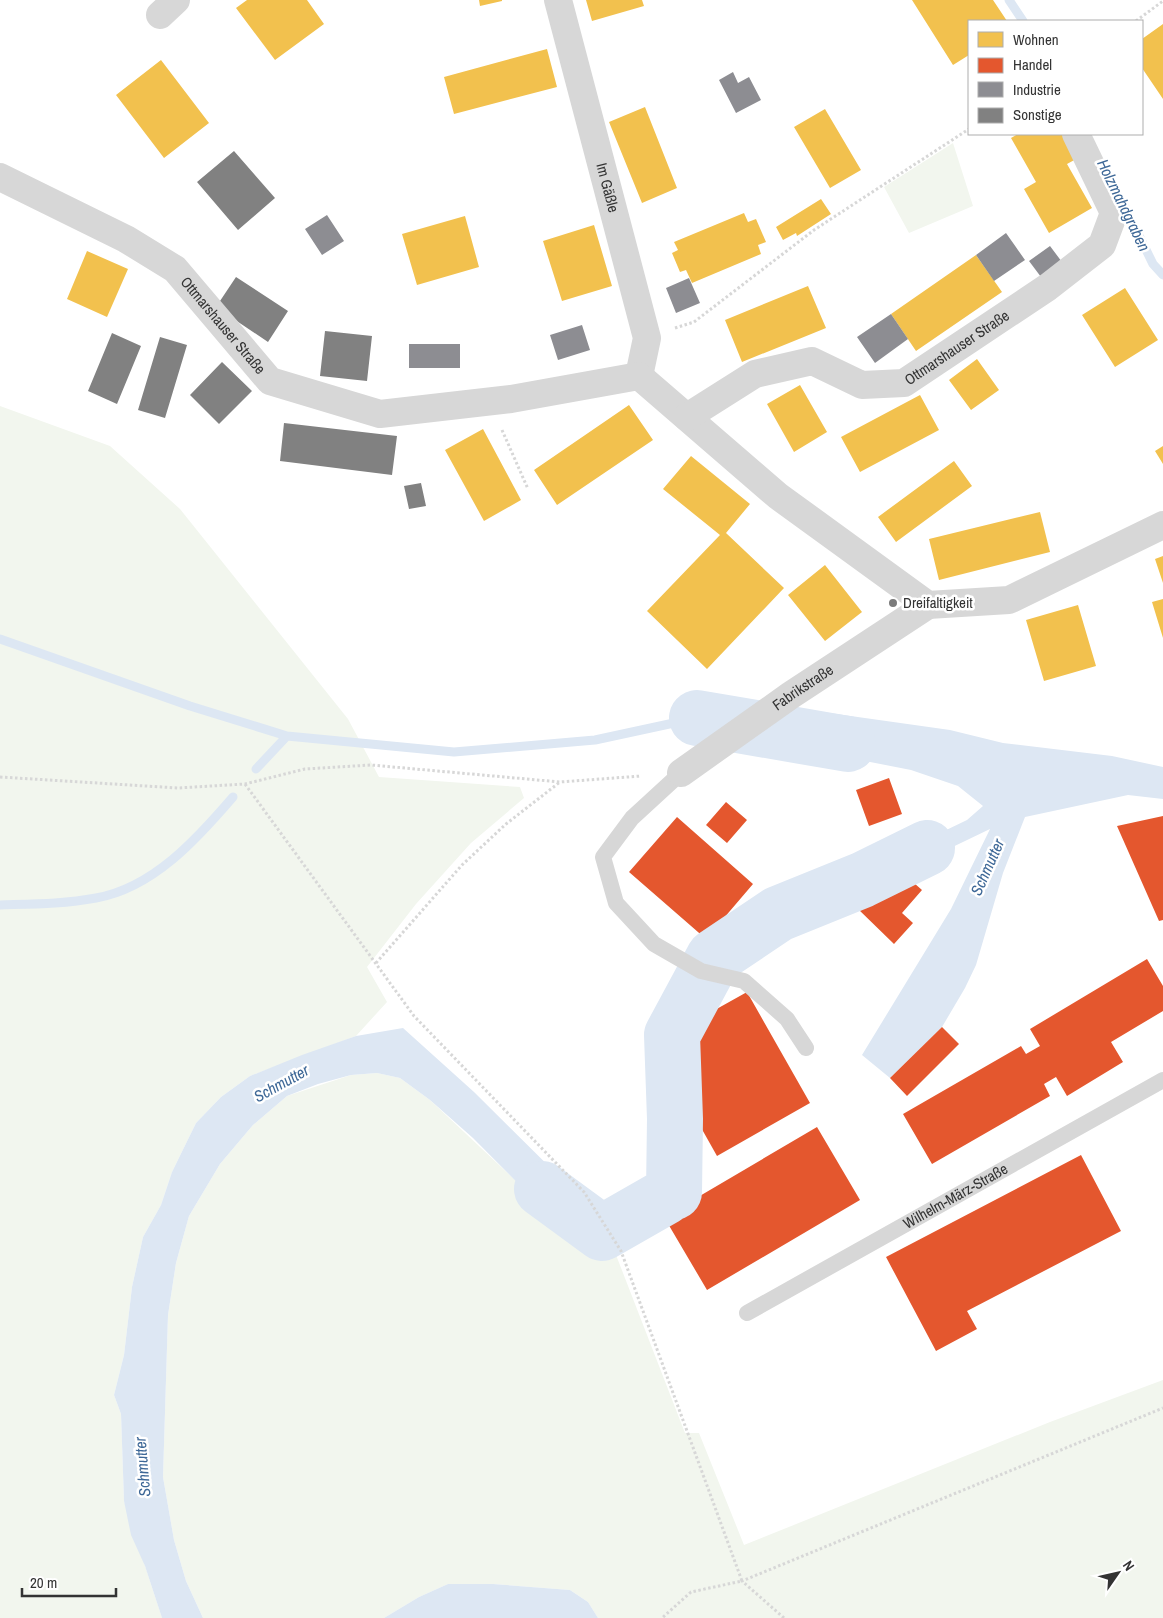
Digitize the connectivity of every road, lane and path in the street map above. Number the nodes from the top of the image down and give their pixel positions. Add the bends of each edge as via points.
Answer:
1 (558, 0) edge
2 (1163, 1) edge
3 (1137, 20) edge
4 (968, 130) edge
5 (1076, 135) edge
6 (0, 177) edge
7 (647, 338) junction
8 (639, 376) junction
9 (489, 401) junction
10 (687, 417) junction
11 (528, 489) dead end
12 (1163, 525) edge
13 (928, 605) junction
14 (681, 773) junction
15 (0, 777) edge
16 (560, 782) junction
17 (245, 784) junction
18 (376, 963) junction
19 (806, 1048) dead end
20 (1163, 1080) edge
21 (747, 1313) dead end
22 (1163, 1408) edge
23 (742, 1580) junction
24 (662, 1618) edge
25 (784, 1618) edge

1 - 7 street, Im Gäßle
2 - 3 path
4 - 7 path via 814,230 694,322
5 - 10 street, Ottmarshauser Straße via 1114,213 1102,245 1048,287 904,383 862,385 812,361 755,374
6 - 9 street, Ottmarshauser Straße via 126,239 175,269 270,381 380,414
7 - 8 street, Im Gäßle
8 - 9 street, Ottmarshauser Straße
8 - 10 street
9 - 11 path
10 - 13 street via 778,496
12 - 13 street via 1009,600
13 - 14 street, Fabrikstraße via 791,695
14 - 16 path
14 - 19 lane via 632,818 603,857 616,903 654,944 701,971 744,981 787,1019
15 - 17 path via 178,788
16 - 17 path via 371,765 305,769
16 - 18 path via 506,824 462,865
17 - 18 path
18 - 23 path via 414,1016 584,1192 621,1252
20 - 21 lane, Wilhelm-März-Straße
22 - 23 path
23 - 24 path via 691,1592
23 - 25 path

